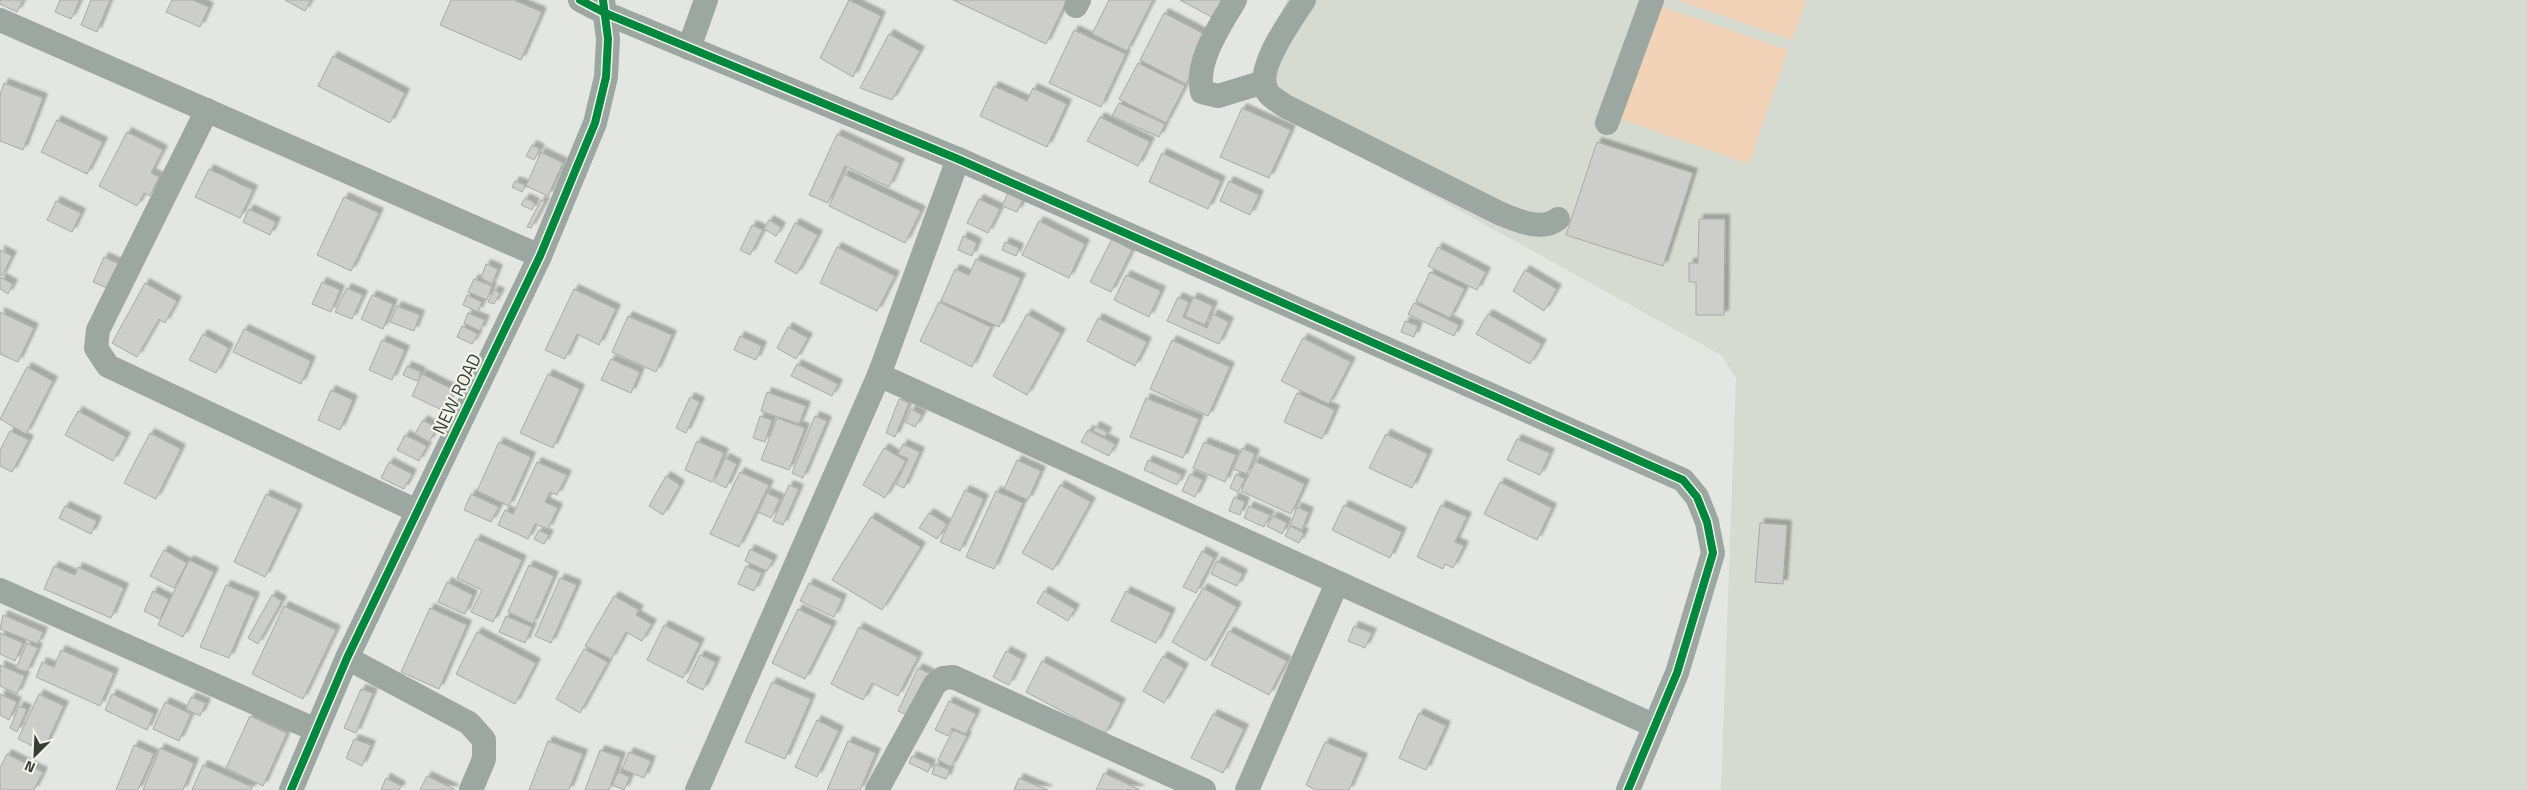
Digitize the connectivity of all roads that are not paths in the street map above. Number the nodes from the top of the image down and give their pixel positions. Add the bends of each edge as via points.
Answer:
1 (580, 0) edge
2 (706, 0) edge
3 (1235, 0) edge
4 (1304, 0) edge
5 (1652, 0) edge
6 (604, 6) edge
7 (0, 20) edge
8 (689, 48) junction
9 (1264, 82) junction
10 (207, 110) junction
11 (1607, 123) dead end
12 (958, 160) junction
13 (1558, 219) dead end
14 (540, 256) junction
15 (879, 375) junction
16 (418, 511) junction
17 (1337, 583) junction
18 (0, 590) edge
19 (347, 658) junction
20 (1655, 726) junction
21 (316, 730) junction
22 (291, 790) edge
23 (471, 790) edge
24 (697, 790) edge
25 (877, 790) edge
26 (1204, 790) edge
27 (1247, 790) edge
28 (1628, 790) edge

1 - 6 street
2 - 8 street
3 - 9 street via 1213,38 1200,73 1202,92 1218,96
4 - 9 street via 1268,62
5 - 11 street
6 - 8 street
6 - 14 street, NEW ROAD via 608,39 606,77 595,123
7 - 10 street
8 - 12 street
9 - 13 street via 1269,94 1285,106 1499,213 1535,225 1550,225
10 - 14 street
10 - 16 street via 98,330 96,348 108,366
12 - 15 street
12 - 20 street via 1683,480 1697,497 1707,522 1713,554 1676,673
14 - 16 street, NEW ROAD
15 - 17 street
15 - 24 street
16 - 19 street, NEW ROAD
17 - 20 street
17 - 27 street
18 - 21 street
19 - 21 street, NEW ROAD
19 - 23 street via 469,724 484,740 484,759
20 - 28 street
21 - 22 street, NEW ROAD
25 - 26 street via 935,684 943,678 953,677

